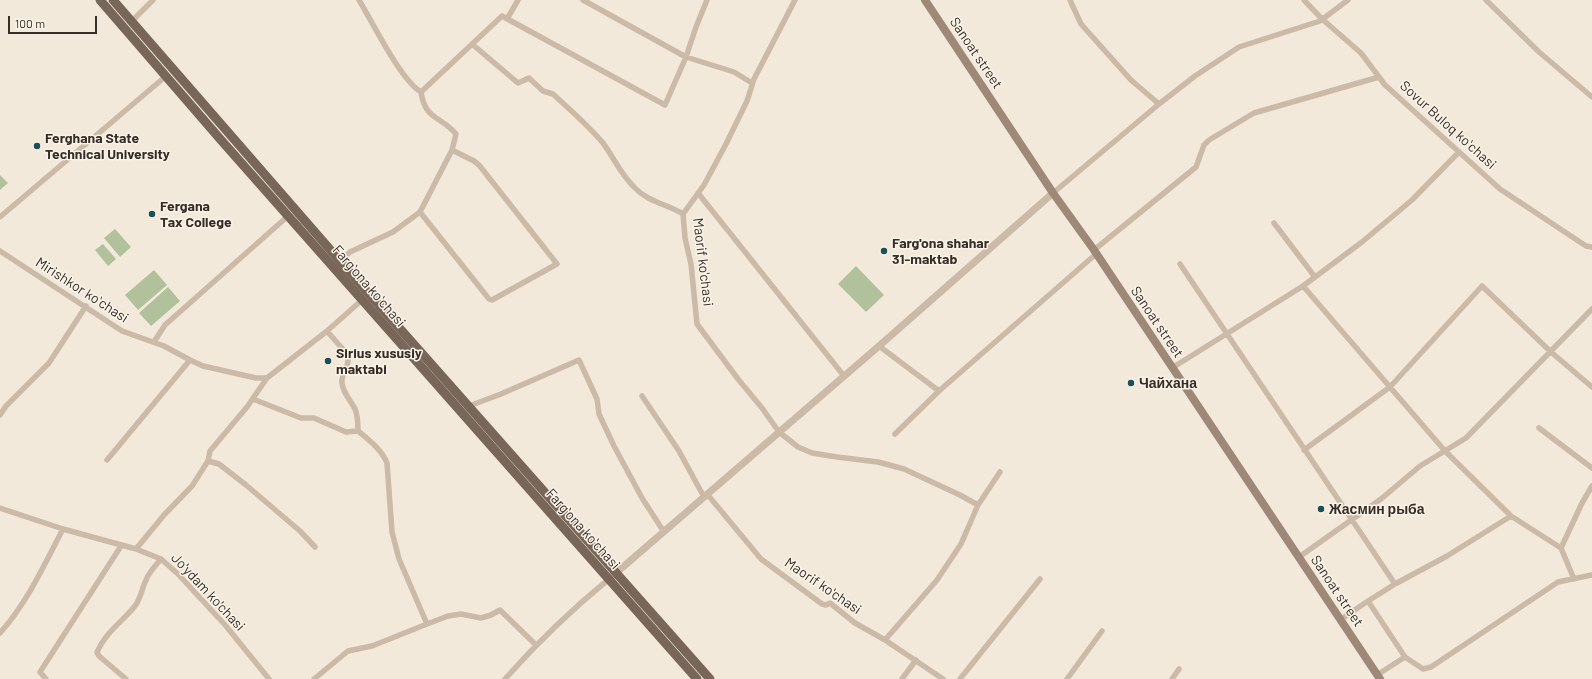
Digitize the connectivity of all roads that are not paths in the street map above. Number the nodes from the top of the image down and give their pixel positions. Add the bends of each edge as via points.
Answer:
1 (100, 0) edge
2 (113, 0) edge
3 (153, 0) edge
4 (359, 0) edge
5 (518, 0) edge
6 (583, 0) edge
7 (707, 0) edge
8 (795, 0) edge
9 (925, 0) edge
10 (1070, 0) edge
11 (1304, 0) edge
12 (1348, 0) edge
13 (1486, 0) edge
14 (507, 19) junction
15 (1322, 19) junction
16 (132, 21) junction
17 (472, 44) junction
18 (686, 57) junction
19 (166, 76) junction
20 (1379, 77) junction
21 (752, 83) junction
22 (420, 92) junction
23 (1592, 97) edge
24 (195, 101) junction
25 (1159, 104) junction
26 (452, 150) junction
27 (1459, 152) junction
28 (698, 193) junction
29 (1054, 193) junction
30 (420, 212) junction
31 (683, 214) junction
32 (288, 216) junction
33 (0, 217) edge
34 (1274, 223) dead end
35 (1592, 247) edge
36 (0, 251) edge
37 (1095, 252) junction
38 (336, 264) junction
39 (1180, 264) dead end
40 (1315, 277) junction
41 (1302, 286) junction
42 (362, 300) junction
43 (86, 306) junction
44 (1592, 309) edge
45 (327, 330) junction
46 (1228, 333) junction
47 (154, 342) junction
48 (879, 346) junction
49 (1550, 352) junction
50 (190, 360) junction
51 (1172, 368) junction
52 (844, 376) junction
53 (266, 378) junction
54 (1390, 387) junction
55 (1592, 387) edge
56 (939, 391) junction
57 (642, 396) dead end
58 (253, 399) junction
59 (468, 406) junction
60 (0, 415) edge
61 (1539, 428) dead end
62 (358, 431) junction
63 (779, 432) junction
64 (895, 434) dead end
65 (1304, 450) junction
66 (1445, 451) junction
67 (108, 460) dead end
68 (208, 461) junction
69 (1592, 468) edge
70 (1000, 472) dead end
71 (1592, 486) edge
72 (706, 495) junction
73 (978, 505) junction
74 (0, 508) edge
75 (1511, 516) junction
76 (1353, 519) junction
77 (63, 529) junction
78 (664, 532) junction
79 (121, 546) junction
80 (315, 548) dead end
81 (1561, 548) junction
82 (136, 549) junction
83 (1298, 557) junction
84 (160, 559) junction
85 (612, 576) junction
86 (1592, 576) edge
87 (1040, 579) dead end
88 (1574, 579) junction
89 (1395, 584) junction
90 (1368, 601) junction
91 (1340, 620) junction
92 (427, 624) junction
93 (1102, 631) dead end
94 (0, 633) edge
95 (885, 640) junction
96 (536, 645) junction
97 (1406, 657) junction
98 (916, 660) junction
99 (1179, 669) dead end
100 (1378, 677) edge
101 (46, 679) edge
102 (126, 679) edge
103 (269, 679) edge
104 (314, 679) edge
105 (505, 679) edge
106 (697, 679) edge
107 (710, 679) edge
108 (902, 679) edge
109 (943, 679) edge
110 (960, 679) edge
111 (1067, 679) edge
112 (1172, 679) edge

1 - 19 main road, Fargʻona koʻchasi
2 - 16 main road, Fargʻona koʻchasi
3 - 16 street
4 - 22 street via 397,64 413,87
5 - 14 street
6 - 18 street
7 - 18 street
8 - 21 street, Maorif ko'chasi
9 - 29 main road, Sanoat street
10 - 25 street via 1081,24 1131,80
11 - 15 street, Sovur Buloq koʻchasi
12 - 15 street
13 - 23 street via 1539,52
14 - 17 street via 502,16
14 - 18 street via 665,105
15 - 20 street, Sovur Buloq koʻchasi via 1361,54
15 - 25 street via 1239,48 1195,76
16 - 24 main road, Fargʻona koʻchasi
17 - 22 street
17 - 31 street via 518,83 529,78 543,91 553,94 603,143 634,188 651,200
18 - 21 street via 734,72
19 - 24 main road, Fargʻona koʻchasi
19 - 33 street
20 - 27 street, Sovur Buloq koʻchasi
20 - 37 street via 1254,113 1209,140 1196,167
21 - 28 street, Maorif ko'chasi via 747,101 726,144
22 - 26 street via 428,112 452,128 456,134
24 - 32 main road, Fargʻona koʻchasi
24 - 38 main road, Fargʻona koʻchasi
25 - 29 street
26 - 30 street
26 - 30 street via 479,165 557,264 492,300 489,299
27 - 35 street, Sovur Buloq koʻchasi via 1500,188 1586,246
27 - 40 street via 1412,200
28 - 31 street, Maorif ko'chasi
28 - 52 street
29 - 37 main road, Sanoat street
29 - 48 street
30 - 38 street via 393,232 350,252
31 - 63 street, Maorif ko'chasi via 698,324
32 - 38 main road, Fargʻona koʻchasi
32 - 47 street via 165,325
34 - 40 street
36 - 43 street, Mirishkor koʻchasi
37 - 51 main road, Sanoat street
37 - 56 street
38 - 42 main road, Fargʻona koʻchasi
38 - 59 main road, Fargʻona koʻchasi
39 - 46 street
40 - 41 street
41 - 46 street
41 - 54 street
42 - 45 street
42 - 85 main road, Fargʻona koʻchasi
43 - 47 street, Mirishkor koʻchasi via 122,331
43 - 60 street via 49,363
44 - 49 street
45 - 53 street
45 - 62 street via 347,354 346,370 341,380 357,416
46 - 51 street
46 - 65 street
47 - 50 street, Mirishkor koʻchasi
48 - 52 street
48 - 56 street
49 - 54 street via 1482,286
49 - 55 street
49 - 66 street via 1466,438
50 - 53 street, Mirishkor koʻchasi via 203,366
50 - 67 street
51 - 83 main road, Sanoat street
52 - 63 street
53 - 58 street
54 - 65 street
54 - 66 street
56 - 64 street
57 - 72 street, Maorif ko'chasi
58 - 62 street via 301,418 314,418 346,432
58 - 68 street via 210,451
59 - 78 street via 580,360 614,446
59 - 85 main road, Fargʻona koʻchasi
61 - 69 street
62 - 92 street via 372,442 387,463 392,532 399,559
63 - 72 street
63 - 73 street, Maorif ko'chasi via 798,447 812,452 878,462 904,469
65 - 76 street
66 - 75 street
66 - 76 street via 1420,466
68 - 80 street via 219,464 246,485 300,531
68 - 82 street via 192,486
70 - 73 street
71 - 81 street
72 - 78 street
72 - 95 street, Maorif ko'chasi via 761,559 822,604 830,603 855,623
73 - 95 street via 962,544 938,580
74 - 77 street, Jo'ydam ko'chasi
75 - 81 street
75 - 89 street via 1447,556
76 - 83 street
76 - 89 street
77 - 79 street, Jo'ydam ko'chasi
77 - 94 street via 24,601
78 - 85 street
79 - 82 street, Jo'ydam ko'chasi
79 - 101 street via 40,672
81 - 88 street
82 - 84 street, Jo'ydam ko'chasi
83 - 91 main road, Sanoat street
84 - 102 street via 146,578 136,605 118,623 97,652
84 - 103 street, Jo'ydam ko'chasi via 178,574 226,626
85 - 96 street via 578,604
85 - 106 main road, Fargʻona koʻchasi
85 - 107 main road, Fargʻona koʻchasi
86 - 88 street
87 - 110 street
88 - 97 street via 1558,582 1431,667 1423,669
89 - 90 street
90 - 91 street
90 - 97 street
91 - 100 main road, Sanoat street
92 - 96 street via 462,614 481,618 500,610
92 - 104 street via 372,646 348,651
93 - 111 street
95 - 98 street, Maorif ko'chasi
96 - 105 street
97 - 100 street
98 - 108 street
98 - 109 street, Maorif ko'chasi
99 - 112 street

